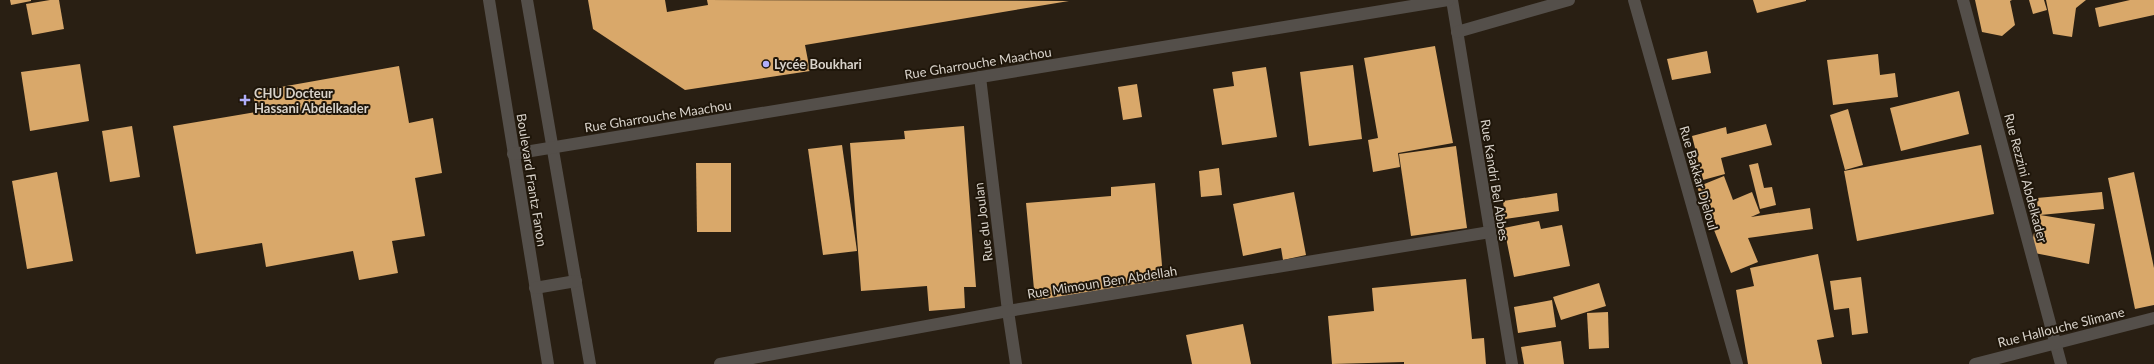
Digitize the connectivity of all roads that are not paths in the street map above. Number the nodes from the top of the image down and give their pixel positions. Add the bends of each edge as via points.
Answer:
1 (489, 0) edge
2 (528, 0) edge
3 (1448, 0) edge
4 (1452, 0) edge
5 (1568, 0) edge
6 (1634, 0) edge
7 (1963, 0) edge
8 (1457, 32) junction
9 (980, 77) junction
10 (552, 147) junction
11 (513, 154) junction
12 (1490, 232) junction
13 (576, 281) junction
14 (535, 288) junction
15 (1008, 312) junction
16 (2154, 318) edge
17 (2056, 342) junction
18 (548, 364) edge
19 (590, 364) edge
20 (720, 364) edge
21 (1016, 364) edge
22 (1512, 364) edge
23 (1737, 364) edge
24 (1975, 364) edge
25 (2061, 364) edge

1 - 11 street, Boulevard Frantz Fanon
2 - 10 street
3 - 9 street, Rue Gharrouche Maachou
4 - 8 street, Rue Kandri Bel Abbes
5 - 8 street
6 - 23 street, Rue Bakkar Djeloul
7 - 17 street, Rue Rezzini Abdelkader
8 - 12 street, Rue Kandri Bel Abbes
9 - 10 street, Rue Gharrouche Maachou
9 - 15 street, Rue du Joulan
10 - 11 street, Rue Gharrouche Maachou
10 - 13 street
11 - 14 street, Boulevard Frantz Fanon
12 - 15 street, Rue Mimoun Ben Abdellah
12 - 22 street, Rue Kandri Bel Abbes
13 - 14 street
13 - 19 street
14 - 18 street, Boulevard Frantz Fanon
15 - 20 street, Rue Mimoun Ben Abdellah
15 - 21 street, Rue du Joulan
16 - 17 street, Rue Hallouche Slimane
17 - 24 street, Rue Hallouche Slimane
17 - 25 street, Rue Rezzini Abdelkader

